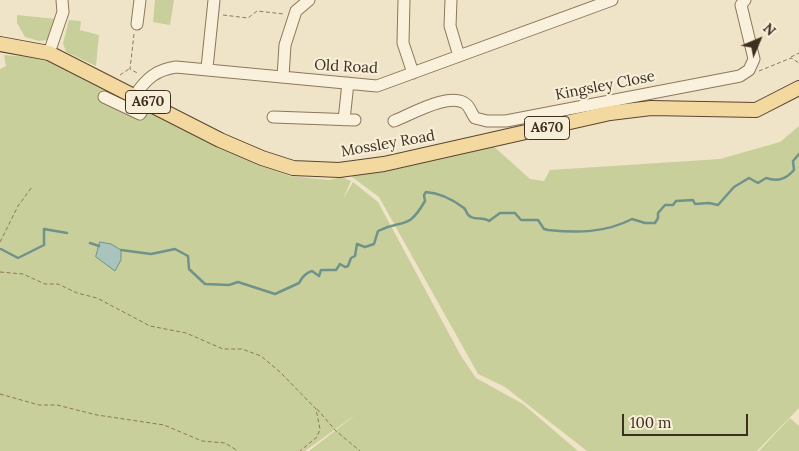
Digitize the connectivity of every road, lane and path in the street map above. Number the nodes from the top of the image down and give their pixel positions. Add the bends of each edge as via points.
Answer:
1 (62, 0) edge
2 (140, 0) edge
3 (214, 0) edge
4 (309, 0) edge
5 (404, 0) edge
6 (451, 0) edge
7 (612, 0) edge
8 (745, 0) edge
9 (273, 13) dead end
10 (213, 14) junction
11 (138, 24) joint
12 (0, 44) edge
13 (49, 53) junction
14 (799, 53) edge
15 (459, 56) junction
16 (791, 58) junction
17 (799, 63) edge
18 (207, 68) junction
19 (130, 69) junction
20 (749, 70) junction
21 (413, 73) junction
22 (283, 77) junction
23 (146, 79) junction
24 (348, 83) junction
25 (115, 85) junction
26 (673, 88) junction
27 (799, 88) edge
28 (135, 95) junction
29 (104, 97) dead end
30 (148, 102) junction
31 (673, 108) junction
32 (543, 113) junction
33 (273, 117) dead end
34 (394, 121) dead end
35 (545, 128) junction
36 (32, 187) dead end
37 (0, 242) edge
38 (0, 272) edge
39 (0, 394) edge
40 (316, 409) junction
41 (353, 445) junction
42 (238, 451) edge
43 (300, 451) edge
44 (354, 451) edge
45 (360, 451) edge

1 - 13 street via 64,12
2 - 11 street
3 - 10 street
4 - 22 street via 296,11 285,45
5 - 21 street via 402,43
6 - 15 street via 450,26
7 - 15 street, Old Road
8 - 20 street via 741,5 754,59
9 - 10 path via 257,11 248,18
10 - 18 street
11 - 19 path via 133,35
12 - 13 main road, Mossley Road / A670
13 - 25 main road, Mossley Road / A670
14 - 16 path
15 - 21 street, Old Road
16 - 17 path
16 - 20 path via 764,70
18 - 22 street, Old Road
18 - 23 street, Old Road via 176,67 161,70
19 - 23 path
19 - 25 path via 119,75
20 - 26 street, Kingsley Close via 740,76
21 - 24 street, Old Road via 377,86
22 - 24 street, Old Road
23 - 28 street
24 - 33 street via 349,120
25 - 28 main road, Mossley Road / A670
26 - 31 street, Kingsley Close
26 - 32 street, Kingsley Close
27 - 31 main road, Mossley Road / A670 via 756,110
28 - 30 main road, Mossley Road / A670
29 - 30 street via 140,114
30 - 35 main road, Mossley Road / A670 via 229,144 293,168 339,170 384,164
31 - 35 main road, Mossley Road / A670 via 610,113
32 - 34 street, Kingsley Close via 506,121 487,121 475,118 466,104 450,100
32 - 35 street, Kingsley Close
36 - 37 path via 16,209
38 - 40 path via 23,274 45,284 58,284 97,298 150,326 186,333 223,350 242,349 261,356
39 - 42 path via 97,416 164,425 202,440 225,443
40 - 41 path
40 - 43 path via 320,429 317,437
41 - 44 path
41 - 45 path

